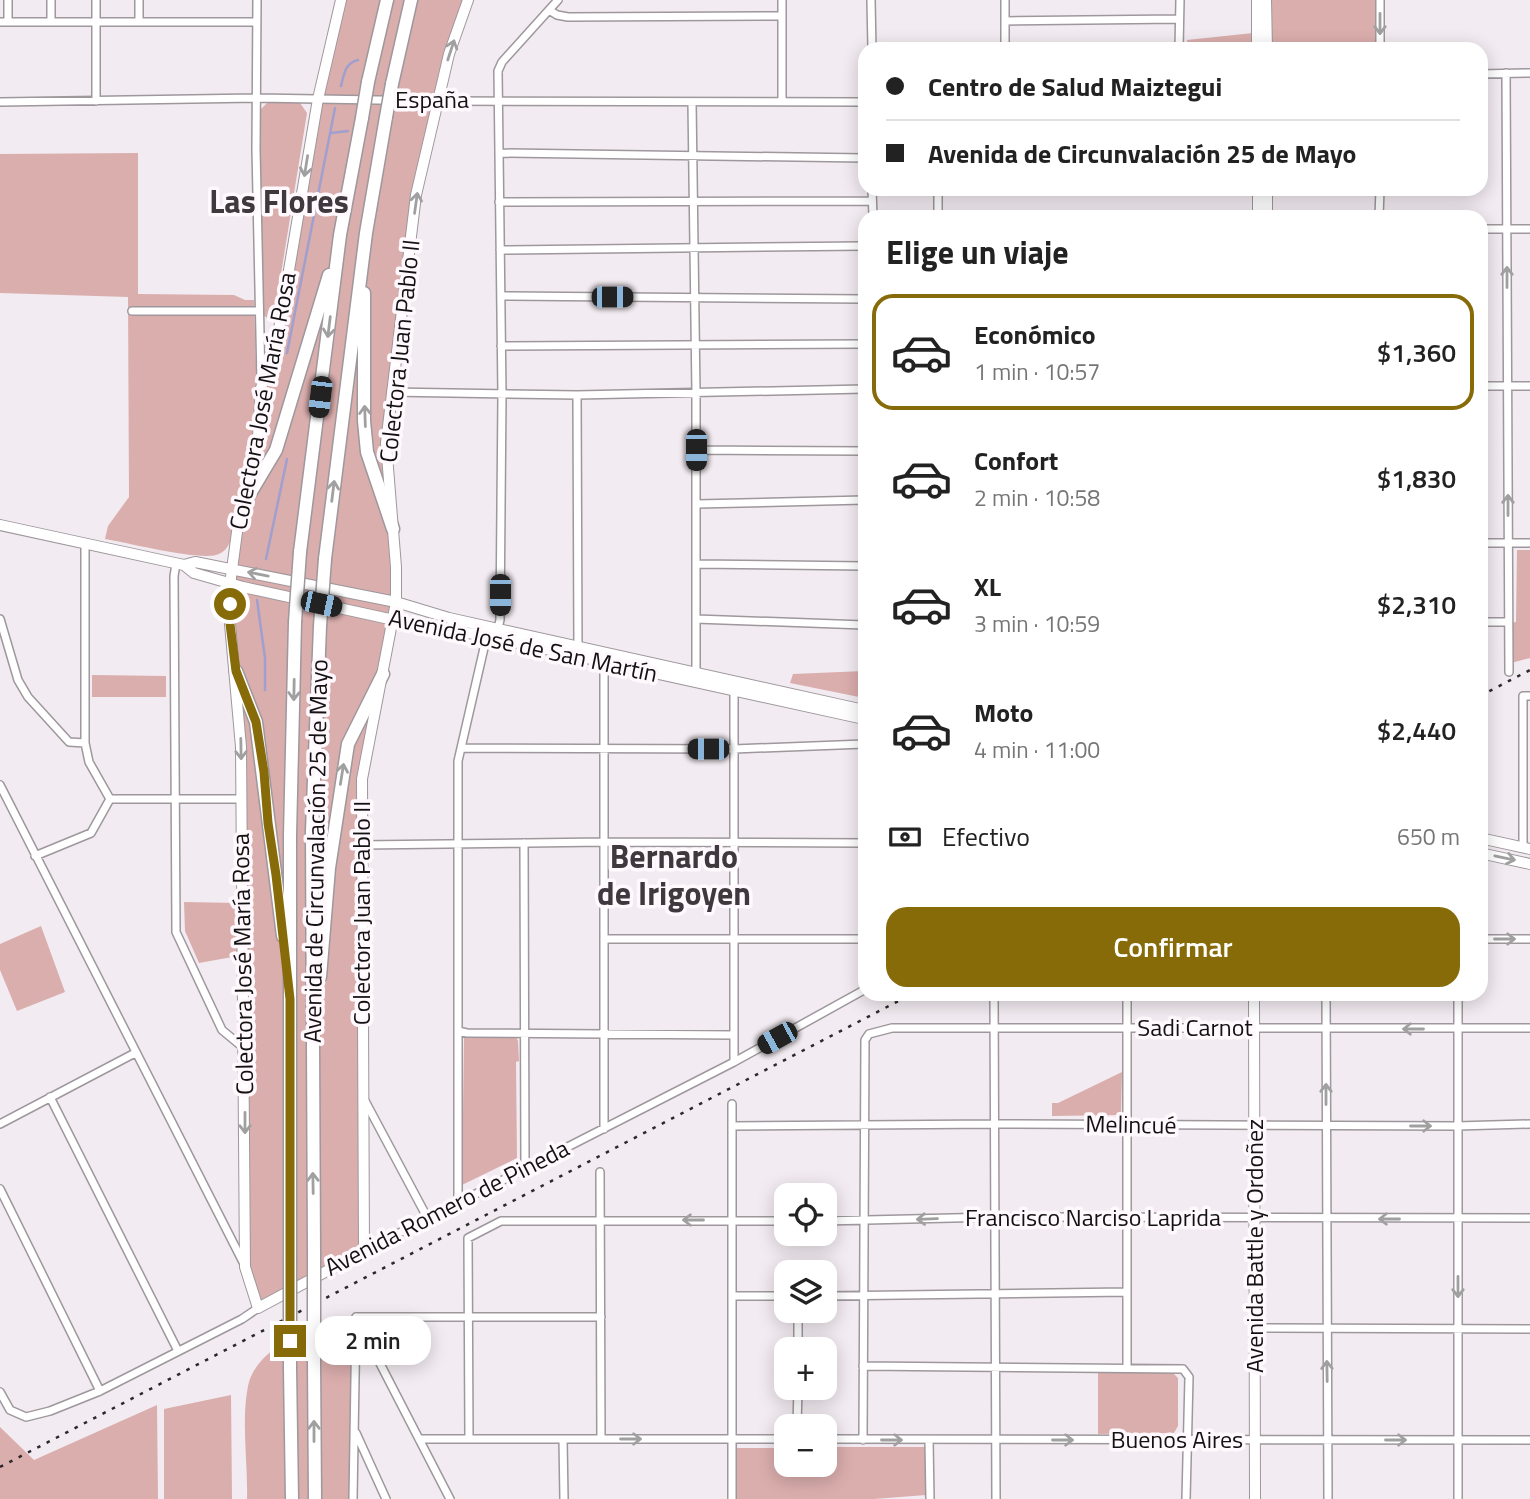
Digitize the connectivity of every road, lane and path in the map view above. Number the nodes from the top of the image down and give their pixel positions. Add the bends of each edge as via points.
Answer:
1 (8, 0) edge
2 (51, 0) edge
3 (96, 0) edge
4 (139, 0) edge
5 (257, 0) edge
6 (341, 0) edge
7 (387, 0) edge
8 (411, 0) edge
9 (468, 0) edge
10 (558, 0) edge
11 (782, 0) edge
12 (871, 0) edge
13 (1005, 0) edge
14 (1180, 0) edge
15 (1257, 0) edge
16 (1266, 0) edge
17 (1380, 0) edge
18 (549, 10) junction
19 (782, 16) junction
20 (1180, 19) junction
21 (1005, 21) junction
22 (4, 22) edge
23 (51, 22) junction
24 (96, 22) junction
25 (139, 22) junction
26 (257, 22) junction
27 (872, 42) edge
28 (1005, 42) edge
29 (1179, 42) edge
30 (1257, 42) edge
31 (1267, 42) edge
32 (1380, 42) edge
33 (1506, 73) junction
34 (1530, 73) edge
35 (1488, 74) edge
36 (257, 98) junction
37 (318, 99) junction
38 (498, 100) junction
39 (96, 101) junction
40 (438, 101) junction
41 (0, 102) edge
42 (692, 102) junction
43 (782, 102) junction
44 (858, 102) edge
45 (499, 153) junction
46 (693, 156) junction
47 (858, 158) edge
48 (872, 196) edge
49 (694, 201) junction
50 (872, 201) junction
51 (499, 202) junction
52 (873, 210) edge
53 (1488, 229) edge
54 (1507, 229) junction
55 (1530, 229) edge
56 (366, 233) junction
57 (340, 234) junction
58 (858, 246) edge
59 (694, 248) junction
60 (500, 250) junction
61 (500, 296) junction
62 (695, 298) junction
63 (858, 299) edge
64 (132, 311) dead end
65 (259, 311) junction
66 (858, 344) edge
67 (696, 345) junction
68 (501, 346) junction
69 (1488, 386) edge
70 (1508, 386) junction
71 (1530, 386) edge
72 (261, 388) junction
73 (858, 389) edge
74 (391, 392) junction
75 (696, 393) junction
76 (502, 395) junction
77 (577, 396) junction
78 (696, 450) junction
79 (858, 451) edge
80 (858, 500) edge
81 (245, 502) junction
82 (697, 504) junction
83 (0, 525) edge
84 (393, 529) junction
85 (1488, 543) edge
86 (1508, 543) junction
87 (1530, 543) edge
88 (85, 544) junction
89 (696, 564) junction
90 (180, 565) junction
91 (858, 566) edge
92 (232, 569) junction
93 (230, 583) junction
94 (397, 602) junction
95 (0, 619) edge
96 (696, 619) junction
97 (394, 620) junction
98 (1488, 622) edge
99 (1508, 622) junction
100 (858, 625) edge
101 (498, 628) junction
102 (491, 637) junction
103 (578, 651) junction
104 (604, 662) junction
105 (236, 671) junction
106 (1509, 672) dead end
107 (383, 674) junction
108 (696, 677) junction
109 (734, 686) junction
110 (1527, 696) edge
111 (858, 709) edge
112 (858, 717) edge
113 (85, 743) junction
114 (858, 744) edge
115 (461, 748) junction
116 (604, 749) junction
117 (734, 749) junction
118 (0, 785) edge
119 (110, 799) junction
120 (241, 799) junction
121 (175, 800) junction
122 (1488, 840) edge
123 (604, 842) junction
124 (734, 843) junction
125 (858, 843) edge
126 (458, 844) junction
127 (524, 844) junction
128 (361, 845) junction
129 (1527, 848) edge
130 (1488, 855) edge
131 (35, 856) junction
132 (1530, 863) edge
133 (604, 939) junction
134 (734, 939) junction
135 (858, 939) edge
136 (1488, 939) edge
137 (1530, 939) edge
138 (858, 993) edge
139 (290, 999) junction
140 (994, 1001) edge
141 (1127, 1001) edge
142 (1254, 1001) edge
143 (1326, 1001) edge
144 (1458, 1001) edge
145 (994, 1028) junction
146 (1127, 1028) junction
147 (1530, 1028) edge
148 (1254, 1029) junction
149 (1458, 1029) junction
150 (1326, 1030) junction
151 (458, 1031) junction
152 (525, 1033) junction
153 (604, 1035) junction
154 (734, 1035) junction
155 (245, 1049) junction
156 (135, 1053) junction
157 (734, 1062) junction
158 (312, 1085) junction
159 (50, 1097) junction
160 (364, 1098) junction
161 (732, 1104) dead end
162 (0, 1124) edge
163 (995, 1124) junction
164 (1126, 1124) junction
165 (1530, 1124) edge
166 (1326, 1125) junction
167 (732, 1126) junction
168 (865, 1126) junction
169 (1255, 1126) junction
170 (1457, 1126) junction
171 (604, 1129) junction
172 (525, 1168) junction
173 (600, 1172) dead end
174 (0, 1189) edge
175 (458, 1203) junction
176 (995, 1217) junction
177 (1126, 1217) junction
178 (1254, 1218) junction
179 (1530, 1218) edge
180 (428, 1219) junction
181 (1326, 1219) junction
182 (1458, 1219) junction
183 (600, 1220) junction
184 (732, 1220) junction
185 (774, 1221) edge
186 (837, 1221) edge
187 (864, 1221) junction
188 (364, 1251) junction
189 (245, 1267) junction
190 (1126, 1292) junction
191 (996, 1293) junction
192 (732, 1296) junction
193 (774, 1296) edge
194 (837, 1297) edge
195 (863, 1297) junction
196 (258, 1308) junction
197 (356, 1317) junction
198 (468, 1317) junction
199 (601, 1317) junction
200 (1254, 1328) junction
201 (1326, 1329) junction
202 (1530, 1329) edge
203 (1458, 1331) junction
204 (178, 1351) junction
205 (863, 1366) junction
206 (996, 1367) junction
207 (1127, 1368) junction
208 (100, 1391) junction
209 (0, 1392) edge
210 (354, 1429) junction
211 (419, 1439) junction
212 (469, 1439) junction
213 (562, 1439) junction
214 (601, 1439) junction
215 (732, 1439) junction
216 (774, 1439) edge
217 (837, 1439) edge
218 (1327, 1439) junction
219 (863, 1440) junction
220 (929, 1440) junction
221 (994, 1440) junction
222 (1187, 1440) junction
223 (1254, 1440) junction
224 (1458, 1440) junction
225 (1530, 1440) edge
226 (292, 1499) edge
227 (315, 1499) edge
228 (353, 1499) edge
229 (386, 1499) edge
230 (450, 1499) edge
231 (564, 1499) edge
232 (732, 1499) edge
233 (930, 1499) edge
234 (996, 1499) edge
235 (1186, 1499) edge
236 (1255, 1499) edge
237 (1328, 1499) edge
238 (1458, 1499) edge

1 - 22 street
2 - 23 street
3 - 24 street
4 - 25 street
5 - 26 street
6 - 37 main road, Colectora José María Rosa
7 - 57 highway, Avenida de Circunvalación 25 de Mayo, bridge
8 - 56 highway, Avenida de Circunvalación 25 de Mayo, bridge
40 -> 9 main road, Colectora Juan Pablo II
10 - 18 street
11 - 19 street
12 - 27 street
13 - 21 street
14 - 20 street
15 - 30 main road
16 - 31 main road
17 -> 32 street
18 - 19 street via 568,17
18 - 38 street via 499,67
19 - 43 street
20 - 21 street
20 - 29 street
21 - 28 street
22 - 23 street
23 - 24 street
24 - 25 street
24 - 39 street
25 - 26 street
26 - 36 street
33 - 34 street
33 - 35 street
33 - 54 street
36 - 37 street, España
36 - 39 street, España
36 - 65 street
37 - 40 street, España
37 -> 72 main road, Colectora José María Rosa via 279,329
38 - 40 street, España
38 - 42 street, España
38 - 45 street
39 - 41 street, España
74 -> 40 main road, Colectora Juan Pablo II via 416,195
42 - 43 street, España
42 - 46 street
43 - 44 street, España
45 - 46 street
45 - 51 street
46 - 47 street
46 - 49 street
48 - 50 street
49 - 50 street
49 - 51 street
49 - 59 street
50 - 52 street
51 - 60 street
53 - 54 street
54 - 55 street
70 -> 54 street
84 -> 56 highway via 367,452 365,432
158 -> 56 highway, Avenida de Circunvalación 25 de Mayo, bridge via 312,831 320,626
57 - 81 highway via 276,450
57 -> 139 highway, Avenida de Circunvalación 25 de Mayo, bridge via 300,552 290,835
58 - 59 street
59 - 60 street
59 - 62 street
60 - 61 street
61 - 62 street
61 - 68 street
62 - 63 street
62 - 67 street
64 - 65 street
65 - 72 street
66 - 67 street
67 - 68 street
67 - 75 street
68 - 76 street
69 - 70 street
70 - 71 street
86 -> 70 street
72 - 81 main road, Colectora José María Rosa via 258,437
73 - 75 street
74 - 76 street
74 - 84 main road, Colectora Juan Pablo II via 386,443
75 - 77 street
75 - 78 street
76 - 77 street
76 - 101 street
77 - 103 street
78 - 79 street
78 - 82 street
80 - 82 street
81 - 92 main road, Colectora José María Rosa
82 - 89 street
83 - 88 main road, Avenida José de San Martín
84 - 94 main road, Colectora Juan Pablo II
85 - 86 street
86 - 87 street
86 - 99 street
88 - 90 main road, Avenida José de San Martín
88 - 113 street
89 - 91 street
89 - 96 street
90 - 92 main road, Avenida José de San Martín via 195,562
90 - 93 main road, Avenida José de San Martín
90 - 121 street via 174,576
92 - 93 main road, Colectora José María Rosa
94 -> 92 main road, Avenida José de San Martín
93 - 97 main road, Avenida José de San Martín
93 - 105 main road, Colectora José María Rosa
94 - 97 main road, Colectora Juan Pablo II
94 - 101 main road, Avenida José de San Martín
95 - 113 street via 18,680 28,697 69,742
96 - 100 street
96 - 108 street
97 - 102 main road, Avenida José de San Martín
97 - 107 main road, Colectora Juan Pablo II
98 - 99 street
99 - 106 street
101 - 102 street
101 - 103 main road, Avenida José de San Martín
102 - 103 main road, Avenida José de San Martín
102 - 115 street via 484,648
103 - 104 main road, Avenida José de San Martín
103 - 108 main road, Avenida José de San Martín
104 - 108 main road, Avenida José de San Martín
104 - 116 street
105 -> 120 main road, Colectora José María Rosa
105 - 139 highway via 256,722
107 - 128 main road, Colectora Juan Pablo II via 362,779
158 -> 107 highway via 329,868 342,775 348,744
108 - 109 main road, Avenida José de San Martín
109 - 111 main road, Avenida José de San Martín
109 - 112 main road, Avenida José de San Martín
109 - 117 street
110 - 129 street
113 - 119 street via 89,762
114 - 117 street
115 - 116 street
115 - 126 street
116 - 117 street
116 - 123 street
117 - 124 street
118 - 131 street
119 - 121 street
119 - 131 street via 92,833
120 - 121 street
120 - 155 main road, Colectora José María Rosa
121 - 155 street via 176,932 222,1030
122 - 129 main road
123 - 124 street
123 - 127 street
123 - 133 street
124 - 125 street
124 - 134 street
126 - 127 street
126 - 128 street
126 - 151 street
127 - 152 street
128 - 160 main road, Colectora Juan Pablo II
130 -> 132 main road
131 - 156 street
133 - 134 street
133 - 153 street
134 - 135 street
134 - 154 street
136 -> 137 street
138 - 157 street, Avenida Romero de Pineda
139 - 226 highway, Avenida de Circunvalación 25 de Mayo, bridge
140 - 145 street
141 - 146 street
142 - 148 main road, Avenida Battle y Ordoñez
143 - 150 street
144 - 149 street
145 - 146 street, Sadi Carnot
145 - 163 street
145 - 168 street, Sadi Carnot via 892,1028 869,1034 865,1040
146 - 148 street, Sadi Carnot
146 - 164 street
147 - 149 street, Sadi Carnot
148 - 150 street, Sadi Carnot
148 - 169 main road, Avenida Battle y Ordoñez
149 -> 150 street, Sadi Carnot
149 - 170 street
166 -> 150 street
151 - 152 street
151 - 175 street
152 - 153 street
152 - 172 street
153 - 154 street
153 - 171 street
154 - 157 street
155 -> 189 main road, Colectora José María Rosa
156 - 159 street
156 - 189 street
157 - 171 street, Avenida Romero de Pineda
227 -> 158 highway, Avenida de Circunvalación 25 de Mayo, bridge
159 - 162 street
159 - 204 street
160 - 180 street
160 - 188 main road, Colectora Juan Pablo II
161 - 167 street
163 - 164 street, Melincué
163 - 168 street, Melincué
163 - 176 street
164 - 169 street, Melincué
164 - 177 street
165 - 170 street, Melincué
166 - 169 street, Melincué
166 -> 170 street, Melincué
166 - 181 street
167 - 168 street, Melincué
167 - 184 street
168 - 187 street
169 - 178 main road, Avenida Battle y Ordoñez
170 - 182 street
171 - 172 street, Avenida Romero de Pineda
172 - 175 street, Avenida Romero de Pineda
173 - 183 street
174 - 208 street
175 - 180 street, Avenida Romero de Pineda
176 - 177 street, Francisco Narciso Laprida
176 -> 187 street, Francisco Narciso Laprida
176 - 191 street
177 - 178 street, Francisco Narciso Laprida
177 - 190 street
178 - 181 street, Francisco Narciso Laprida
178 - 200 main road, Avenida Battle y Ordoñez
179 - 182 street, Francisco Narciso Laprida
180 - 188 street, Avenida Romero de Pineda
182 -> 181 street, Francisco Narciso Laprida
181 - 201 street
182 -> 203 street
184 -> 183 street
183 - 198 street via 501,1221 468,1238
183 - 199 street
184 - 185 street
184 - 192 street
186 - 187 street, Francisco Narciso Laprida
187 - 195 street
188 - 196 main road, Avenida Romero de Pineda
189 - 196 main road, Colectora José María Rosa
190 - 191 street
190 - 207 street
191 - 195 street
191 - 206 street
192 - 193 street
192 - 215 street
194 - 195 street
195 - 205 street
196 - 204 street, Avenida Romero de Pineda
197 - 198 street
197 - 210 street
197 - 211 street
198 - 199 street
198 - 212 street
199 - 214 street
200 - 201 street
200 - 223 main road, Avenida Battle y Ordoñez
201 - 203 street
218 -> 201 street
202 - 203 street
203 - 224 street
204 - 208 street, Avenida Romero de Pineda
205 - 206 street
205 - 219 street
206 - 207 street
206 - 221 street
207 - 222 street via 1186,1371
208 - 209 street, Avenida Romero de Pineda via 26,1417 10,1410
210 - 228 street
210 - 229 street
211 - 212 street
211 - 230 street
212 - 213 street
213 - 214 street
213 - 231 street
214 -> 215 street
215 - 216 street
215 - 232 street
217 - 219 street, Buenos Aires
218 - 223 street, Buenos Aires
218 -> 224 street, Buenos Aires
218 - 237 street
219 -> 220 street, Buenos Aires
220 - 221 street, Buenos Aires
220 - 233 street
221 -> 222 street, Buenos Aires
221 - 234 street
222 - 223 street, Buenos Aires
222 - 235 street
223 - 236 main road, Avenida Battle y Ordoñez
224 - 225 street, Buenos Aires
224 - 238 street

